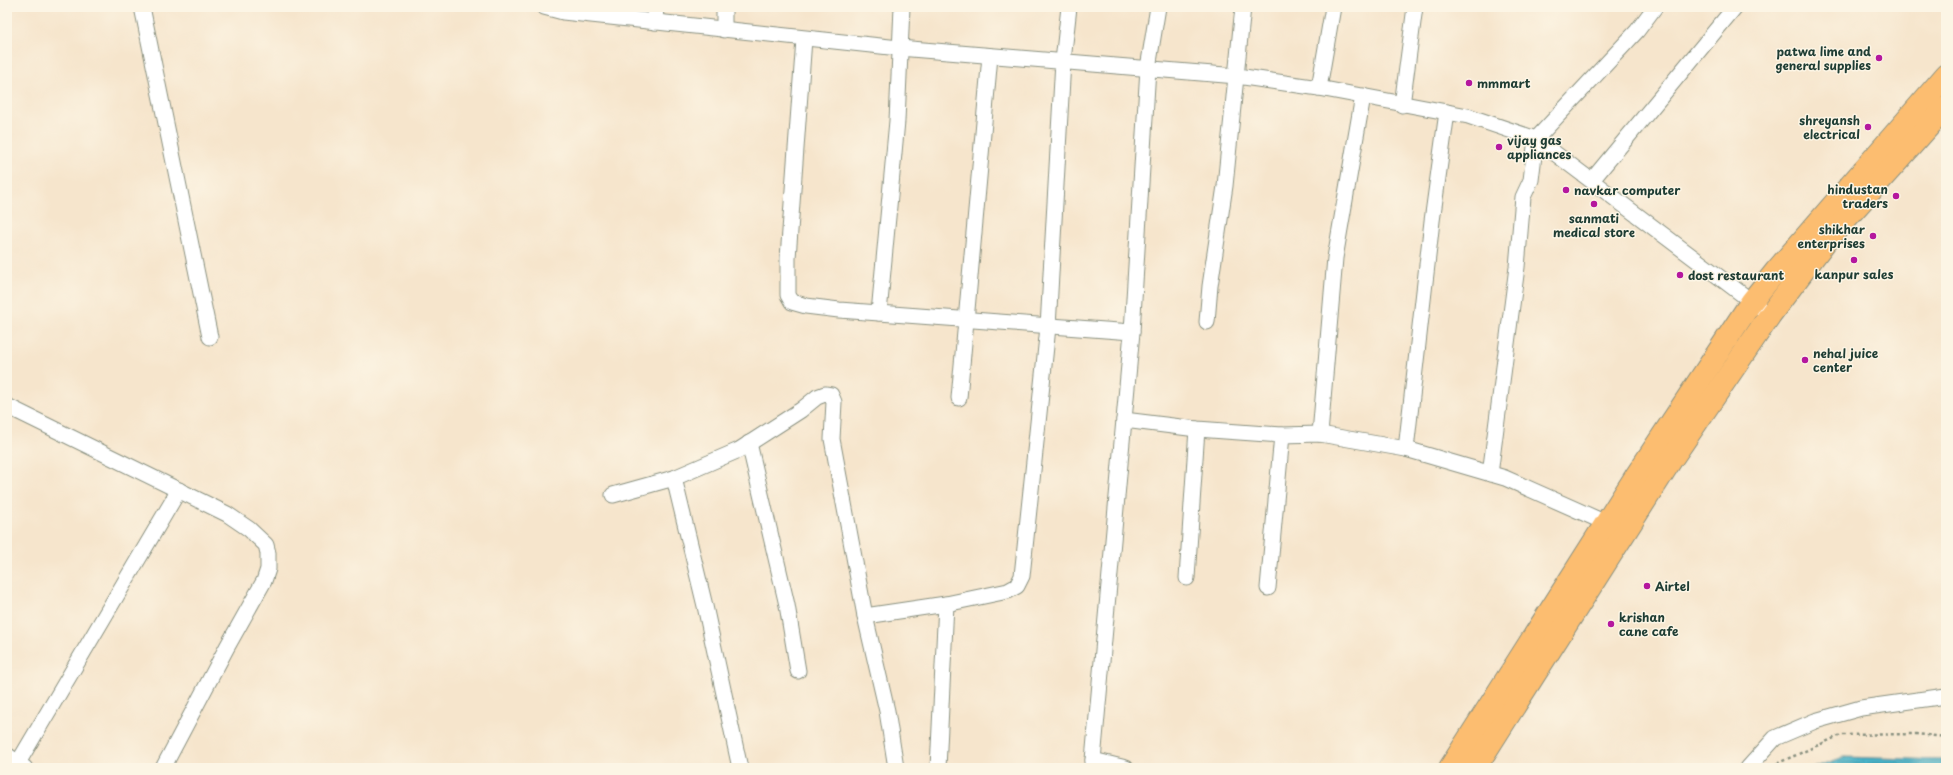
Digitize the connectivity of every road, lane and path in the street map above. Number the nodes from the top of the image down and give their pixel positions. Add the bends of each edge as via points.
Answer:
1 (142, 7) edge
2 (544, 7) edge
3 (656, 7) edge
4 (724, 7) edge
5 (902, 7) edge
6 (1069, 7) edge
7 (1158, 7) edge
8 (1243, 7) edge
9 (1333, 7) edge
10 (1415, 7) edge
11 (1655, 7) edge
12 (1735, 7) edge
13 (577, 10) edge
14 (655, 22) junction
15 (724, 30) junction
16 (804, 39) junction
17 (899, 48) junction
18 (990, 56) junction
19 (1063, 61) junction
20 (1148, 68) junction
21 (1946, 75) edge
22 (1237, 76) junction
23 (1320, 88) junction
24 (1363, 96) junction
25 (1402, 105) junction
26 (1946, 107) edge
27 (1447, 112) junction
28 (1536, 139) junction
29 (1592, 180) junction
30 (1752, 301) junction
31 (879, 313) junction
32 (1770, 315) junction
33 (965, 321) junction
34 (1207, 322) dead end
35 (1048, 327) junction
36 (1132, 332) junction
37 (210, 337) dead end
38 (959, 398) dead end
39 (7, 406) edge
40 (1124, 420) junction
41 (1197, 429) junction
42 (1320, 434) junction
43 (1282, 435) junction
44 (749, 443) junction
45 (1406, 449) junction
46 (1490, 474) junction
47 (674, 478) junction
48 (179, 490) junction
49 (613, 495) dead end
50 (1606, 523) junction
51 (1186, 578) dead end
52 (1268, 588) dead end
53 (946, 604) junction
54 (865, 616) junction
55 (798, 671) dead end
56 (1946, 696) edge
57 (1946, 737) edge
58 (16, 762) edge
59 (1093, 764) edge
60 (163, 768) edge
61 (740, 768) edge
62 (896, 768) edge
63 (938, 768) edge
64 (1126, 768) edge
65 (1450, 768) edge
66 (1475, 768) edge
67 (1748, 768) edge
68 (1773, 768) edge

1 - 37 street
2 - 13 street
3 - 14 street
4 - 15 street
5 - 17 street
6 - 19 street
7 - 20 street
8 - 22 street
9 - 23 street
10 - 25 street
11 - 28 street via 1637,31
12 - 29 street
13 - 14 street
14 - 15 street
15 - 16 street
16 - 17 street
16 - 31 street via 788,258 788,296 792,302 806,306
17 - 18 street
17 - 31 street via 897,121
18 - 19 street
18 - 33 street
19 - 20 street
19 - 35 street
20 - 22 street
20 - 36 street
21 - 30 main road
22 - 23 street
22 - 34 street
23 - 24 street
24 - 25 street
24 - 42 street via 1335,258
25 - 27 street
26 - 32 main road via 1825,242
27 - 28 street via 1468,116
27 - 45 street
28 - 29 street
28 - 46 street via 1530,180 1523,197 1517,267
29 - 30 street
30 - 32 street
30 - 50 main road
31 - 33 street
32 - 66 main road via 1671,460
33 - 35 street
33 - 38 street
35 - 36 street
35 - 53 street via 1022,576 1017,586 1008,591
36 - 40 street
39 - 48 street
40 - 41 street
40 - 59 street
41 - 43 street
41 - 51 street
42 - 43 street
42 - 45 street
43 - 52 street
44 - 47 street via 739,450
44 - 54 street via 817,397 831,395 834,402 832,439
44 - 55 street via 785,598
45 - 46 street
46 - 50 street via 1505,478
47 - 49 street
47 - 61 street
48 - 58 street
48 - 60 street via 227,514 249,529 266,546 268,564 264,581 226,647
50 - 65 main road
53 - 54 street
53 - 63 street
54 - 62 street via 887,710
56 - 67 street via 1861,708 1815,721 1775,738
57 - 68 path via 1916,734 1841,736 1776,764
59 - 64 street

